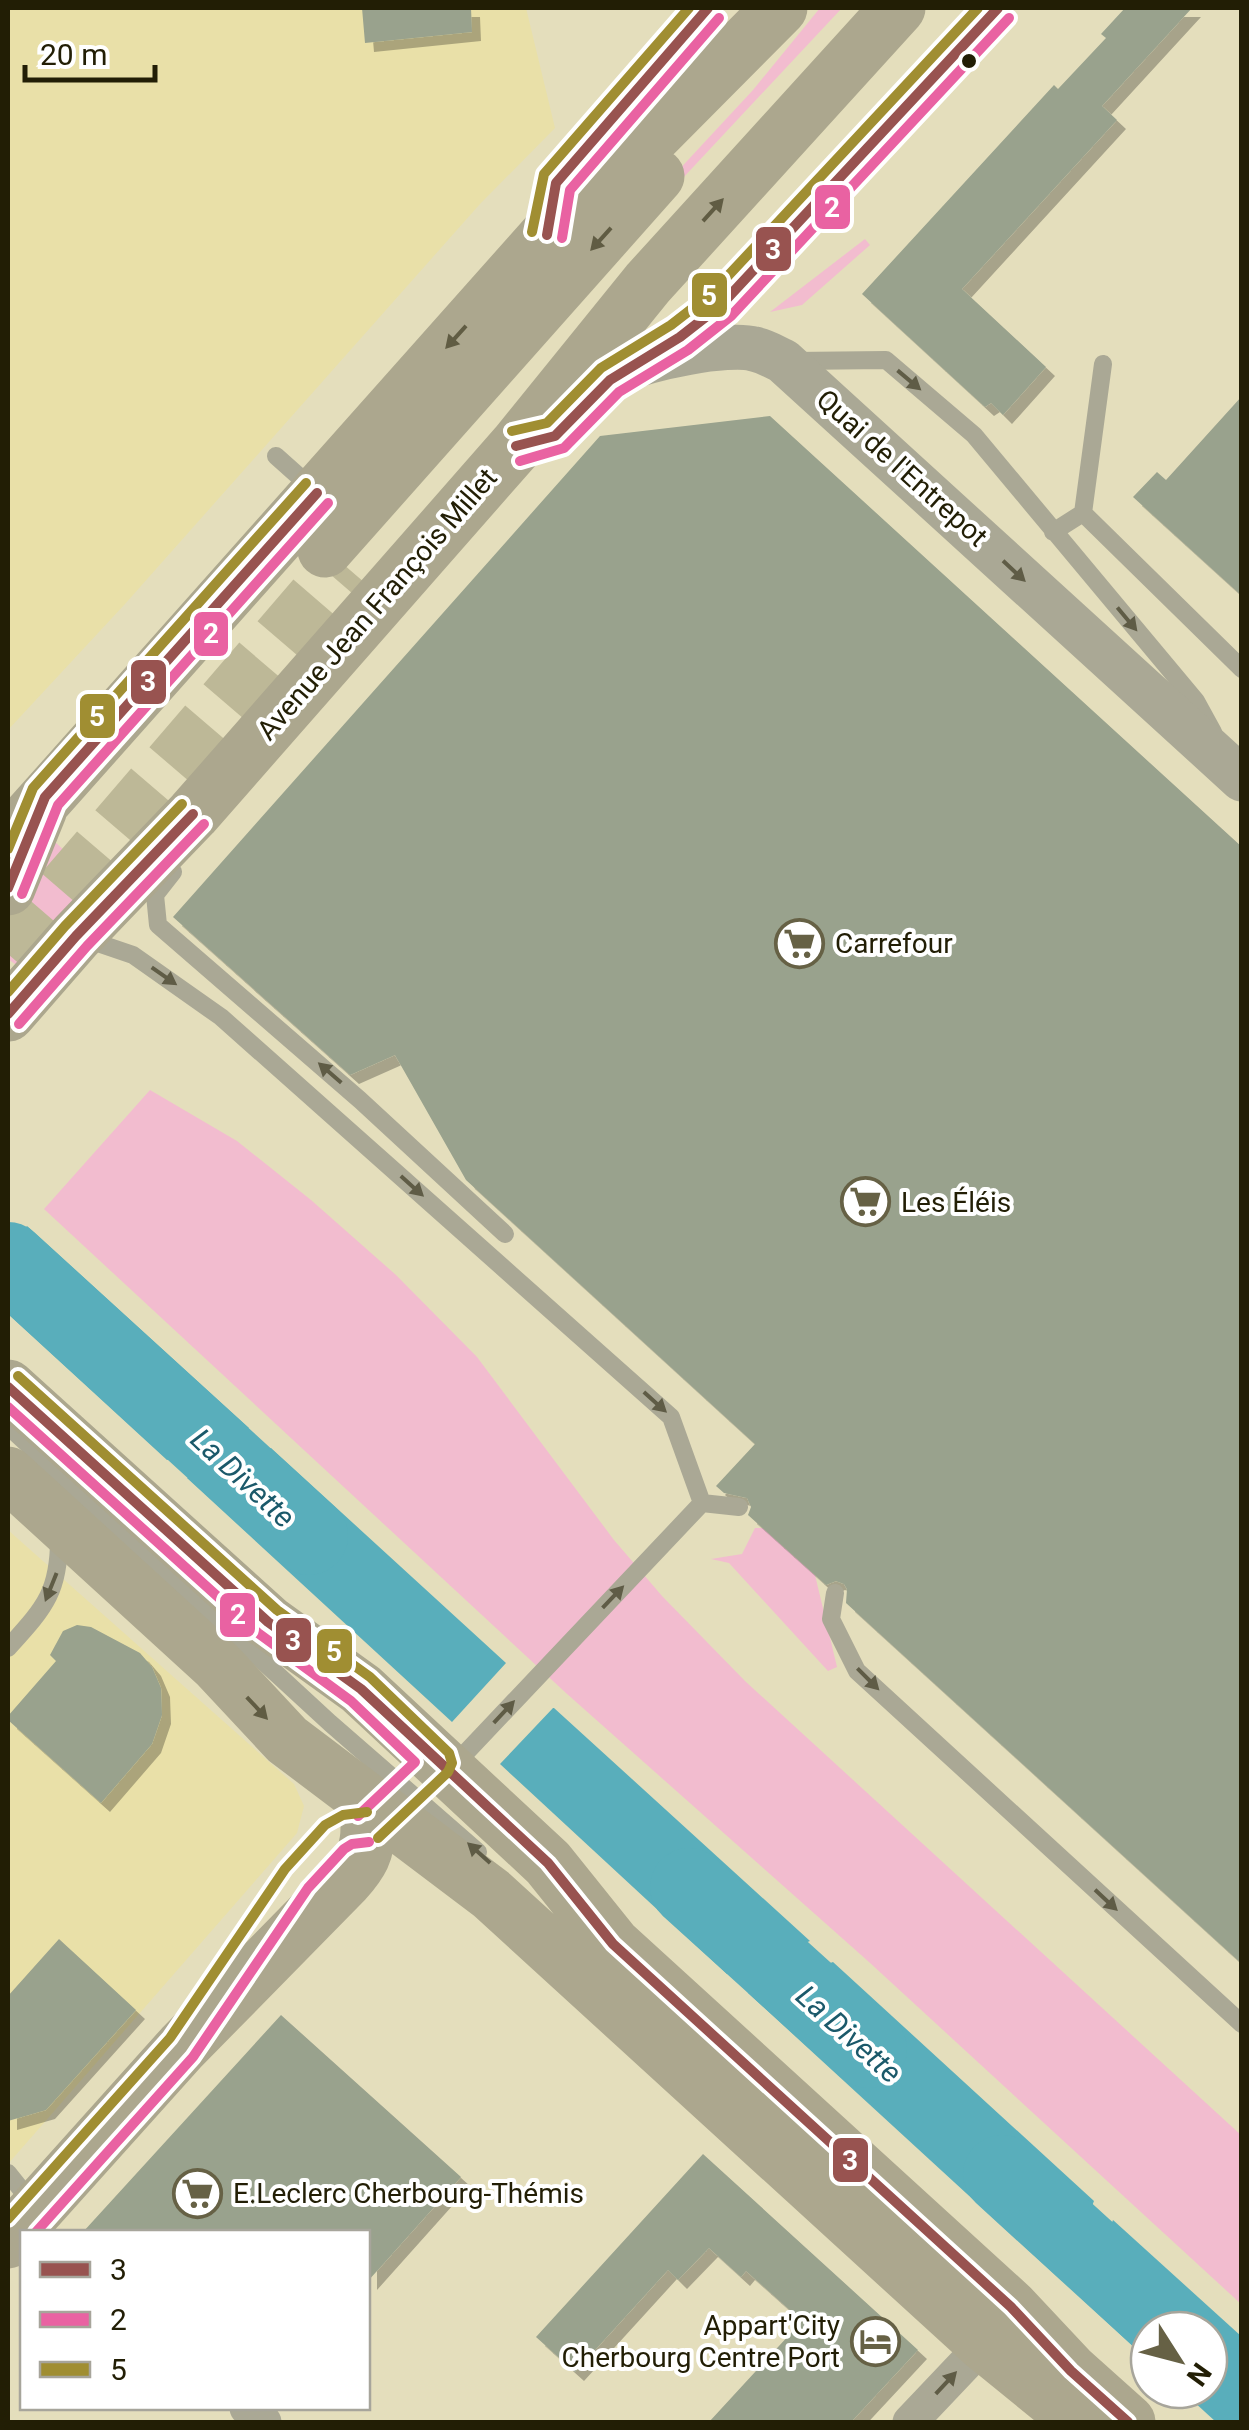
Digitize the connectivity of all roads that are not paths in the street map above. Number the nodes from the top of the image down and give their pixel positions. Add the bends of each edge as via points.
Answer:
1 (708, 8) edge
2 (780, 8) edge
3 (802, 8) edge
4 (898, 8) edge
5 (998, 8) edge
6 (547, 235) junction
7 (648, 282) junction
8 (784, 361) junction
9 (1103, 364) dead end
10 (626, 369) junction
11 (516, 446) junction
12 (276, 456) dead end
13 (317, 493) junction
14 (1083, 513) junction
15 (1053, 532) junction
16 (1242, 669) edge
17 (1240, 778) edge
18 (45, 797) junction
19 (193, 814) junction
20 (8, 841) edge
21 (8, 888) edge
22 (76, 936) junction
23 (8, 1014) edge
24 (504, 1234) dead end
25 (8, 1387) edge
26 (8, 1426) edge
27 (8, 1474) edge
28 (702, 1503) junction
29 (739, 1506) dead end
30 (58, 1521) junction
31 (835, 1593) dead end
32 (10, 1645) edge
33 (330, 1723) junction
34 (419, 1785) junction
35 (492, 1865) dead end
36 (1242, 2024) edge
37 (27, 2214) edge
38 (979, 2321) junction
39 (1054, 2352) junction
40 (910, 2422) edge
41 (1080, 2422) edge
42 (1128, 2422) edge

1 - 6 lane via 556,183
2 - 6 main road
3 -> 7 main road via 334,557 590,296
7 -> 4 main road, Avenue Jean François Millet
5 - 10 lane via 721,306
6 -> 13 main road
7 - 11 main road, Avenue Jean François Millet
8 - 10 street, Quai de l'Entrepot via 732,347
8 -> 15 lane via 886,360 974,435
8 -> 17 street, Quai de l'Entrepot
9 - 14 lane
10 - 11 street, Quai de l'Entrepot via 555,436
11 - 19 main road, Avenue Jean François Millet
12 - 13 lane
13 - 18 main road
14 - 15 lane
14 - 16 lane
15 -> 17 lane via 1196,701
18 - 20 main road
18 - 21 main road
19 - 22 main road, Avenue Jean François Millet
24 -> 19 lane via 158,925 154,895 180,862
22 - 23 main road, Avenue Jean François Millet
22 -> 28 lane via 134,955 222,1017 671,1417
25 - 34 main road via 268,1622 361,1689
26 - 33 lane
27 - 30 main road
28 - 29 lane
34 -> 28 lane via 546,1668
30 -> 32 lane via 58,1576 51,1595
30 -> 34 main road via 218,1665 287,1740
31 -> 36 lane via 831,1618 857,1671
33 - 34 lane
33 - 34 lane
35 -> 34 lane
34 - 37 main road via 334,1837 296,1880 182,2047
34 - 38 main road via 491,1894
34 - 39 main road via 548,1863 613,1944
38 - 39 lane
40 -> 38 street
38 - 41 main road
39 - 42 main road

